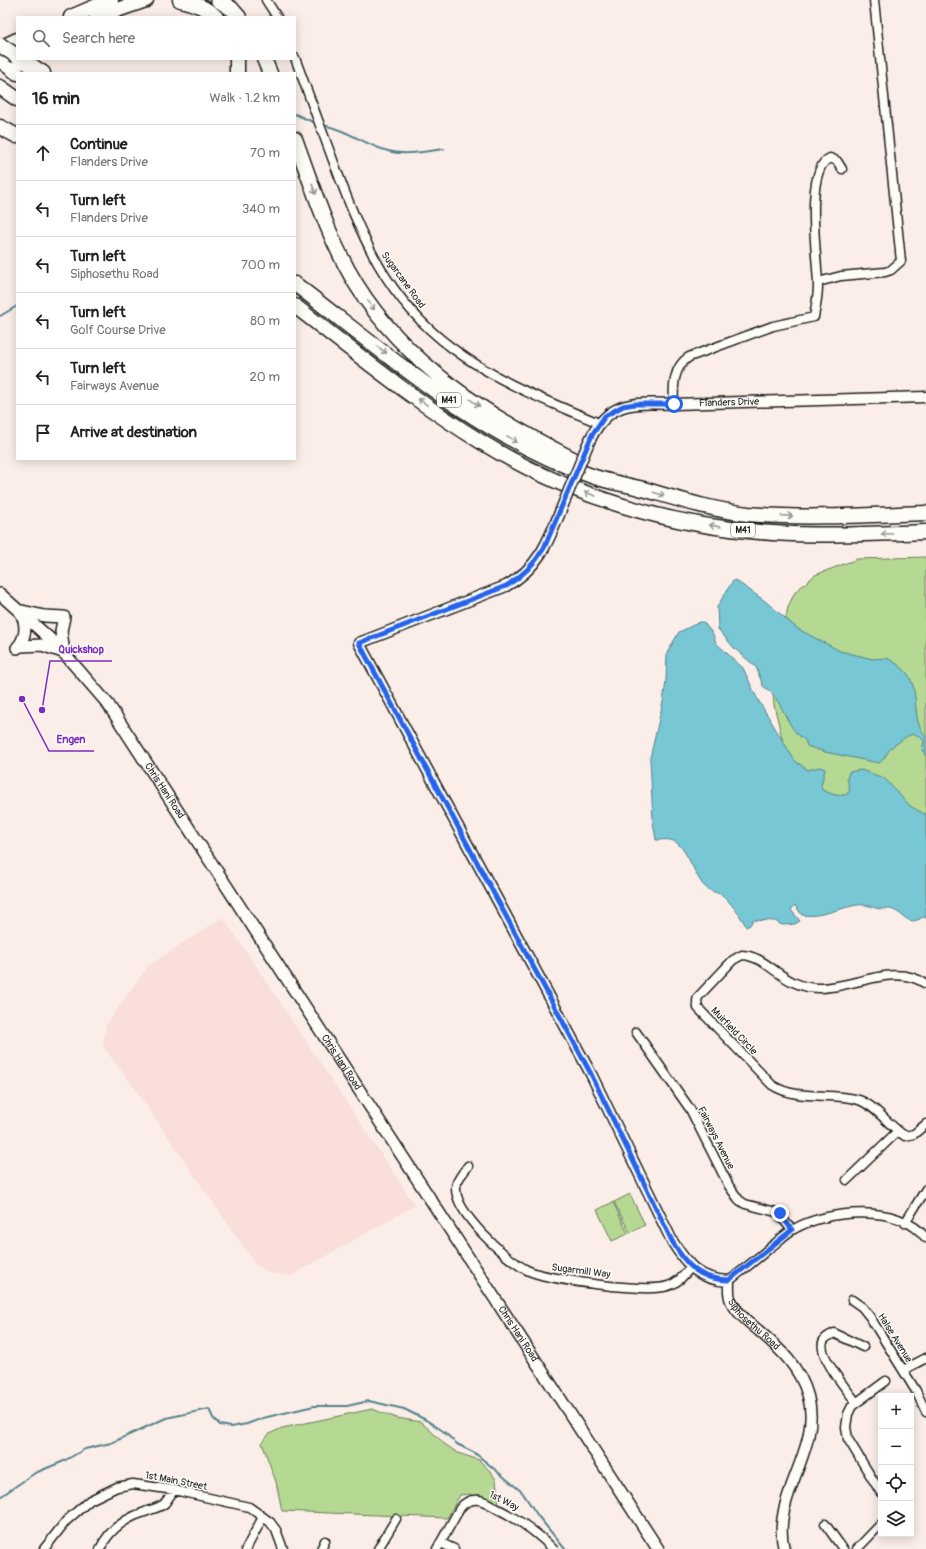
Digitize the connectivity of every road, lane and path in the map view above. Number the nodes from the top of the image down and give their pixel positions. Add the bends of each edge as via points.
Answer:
1 (111, 0) edge
2 (146, 0) edge
3 (180, 0) edge
4 (218, 0) edge
5 (266, 0) edge
6 (874, 0) edge
7 (73, 16) edge
8 (100, 16) edge
9 (215, 16) edge
10 (238, 16) edge
11 (276, 16) edge
12 (16, 40) edge
13 (0, 45) edge
14 (0, 48) edge
15 (16, 55) edge
16 (16, 58) edge
17 (0, 60) edge
18 (24, 60) edge
19 (237, 60) edge
20 (264, 60) edge
21 (296, 60) edge
22 (14, 71) edge
23 (42, 72) edge
24 (237, 72) edge
25 (270, 72) edge
26 (0, 87) edge
27 (16, 99) edge
28 (0, 127) edge
29 (16, 135) edge
30 (296, 142) edge
31 (842, 168) dead end
32 (818, 282) junction
33 (296, 285) edge
34 (296, 307) edge
35 (296, 318) edge
36 (372, 365) junction
37 (926, 396) edge
38 (674, 404) junction
39 (599, 424) junction
40 (622, 483) junction
41 (926, 513) edge
42 (926, 532) edge
43 (0, 594) edge
44 (18, 609) junction
45 (64, 653) junction
46 (926, 984) edge
47 (636, 1032) dead end
48 (926, 1124) edge
49 (898, 1131) junction
50 (468, 1166) dead end
51 (848, 1180) dead end
52 (926, 1189) edge
53 (905, 1222) junction
54 (792, 1230) junction
55 (926, 1238) edge
56 (691, 1267) junction
57 (729, 1280) junction
58 (852, 1300) dead end
59 (863, 1347) dead end
60 (926, 1358) edge
61 (903, 1370) junction
62 (886, 1381) dead end
63 (856, 1402) junction
64 (926, 1412) edge
65 (878, 1488) edge
66 (174, 1490) junction
67 (263, 1516) junction
68 (396, 1519) dead end
69 (825, 1524) dead end
70 (878, 1527) edge
71 (325, 1541) dead end
72 (439, 1546) edge
73 (44, 1549) edge
74 (100, 1549) edge
75 (246, 1549) edge
76 (283, 1549) edge
77 (320, 1549) edge
78 (378, 1549) edge
79 (454, 1549) edge
80 (553, 1549) edge
81 (658, 1549) edge
82 (784, 1549) edge
83 (843, 1549) edge
84 (857, 1549) edge

1 - 7 highway
2 - 8 highway
3 - 9 highway via 196,4
4 - 10 highway
5 - 11 street
6 - 32 street via 901,261 885,272 841,276
12 - 14 highway
13 - 15 highway, bridge
16 - 17 highway
17 - 22 highway
18 - 23 highway
19 - 24 highway
20 - 25 highway
21 - 39 street, Sugarcane Road via 355,219 372,256 411,311 452,348 501,379 531,395
26 - 27 highway
28 - 29 highway
30 -> 40 highway via 329,231 356,284 406,348 431,370 487,411 550,448
31 - 32 street via 838,161 830,158 820,165 817,174 813,220
32 - 38 street via 814,316 773,326 682,361 674,386
33 -> 40 highway, M41 via 462,409 515,442 589,475
34 - 36 highway, M41
35 - 36 highway
42 -> 36 highway, M41 via 772,533 719,527 644,512 565,485 508,457 442,416
37 - 38 street, Flanders Drive
38 - 39 street, Flanders Drive via 623,406 609,413
39 - 56 street, Flanders Drive, bridge via 544,548 536,561 518,579 506,586 359,643 591,1074 672,1241
40 -> 41 highway, M41 via 719,510 747,513 825,517
43 - 44 main road, Chris Hani Road
44 - 45 main road, Chris Hani Road
44 - 45 main road via 40,615 64,617 61,631
44 - 45 main road via 25,628 19,647 42,645
45 - 81 main road, Chris Hani Road via 108,704
46 - 49 street, Muirfield Circle via 914,976 899,974 827,987 807,987 789,982 754,958 742,955 733,960 696,1001 698,1008 772,1085 791,1094 858,1099 869,1105
47 - 54 street, Fairways Avenue via 690,1109 729,1186 739,1200 780,1213
48 - 49 street via 909,1136
49 - 51 street
50 - 56 street, Sugarmill Way via 456,1183 456,1195 460,1205 499,1251 527,1270 554,1278 654,1289 675,1283
52 - 53 street
53 - 54 street via 882,1215 842,1214 824,1217
53 - 55 street via 919,1230
54 - 57 street
56 - 57 street via 709,1278
57 - 82 street, Siphosethu Road via 729,1294 737,1310 799,1371 811,1408 812,1420 808,1440 782,1519
58 - 61 street, Halse Avenue via 867,1313
59 - 63 street via 837,1334 822,1343 826,1360
60 - 61 street
61 - 64 street, Halse Avenue
62 - 63 street
63 - 65 street via 848,1414 847,1434
66 - 67 street, 1st Main Street via 248,1507
66 - 73 street, 1st Main Street via 133,1484 102,1493 78,1510
66 - 74 street via 165,1503 120,1523 109,1534
67 - 75 street
67 - 76 street, 1st Main Street via 276,1530
68 - 78 street
69 - 83 street
70 - 84 street
71 - 77 street
72 - 79 street
72 - 80 street, 1st Way via 460,1508 469,1501 479,1500 515,1517

